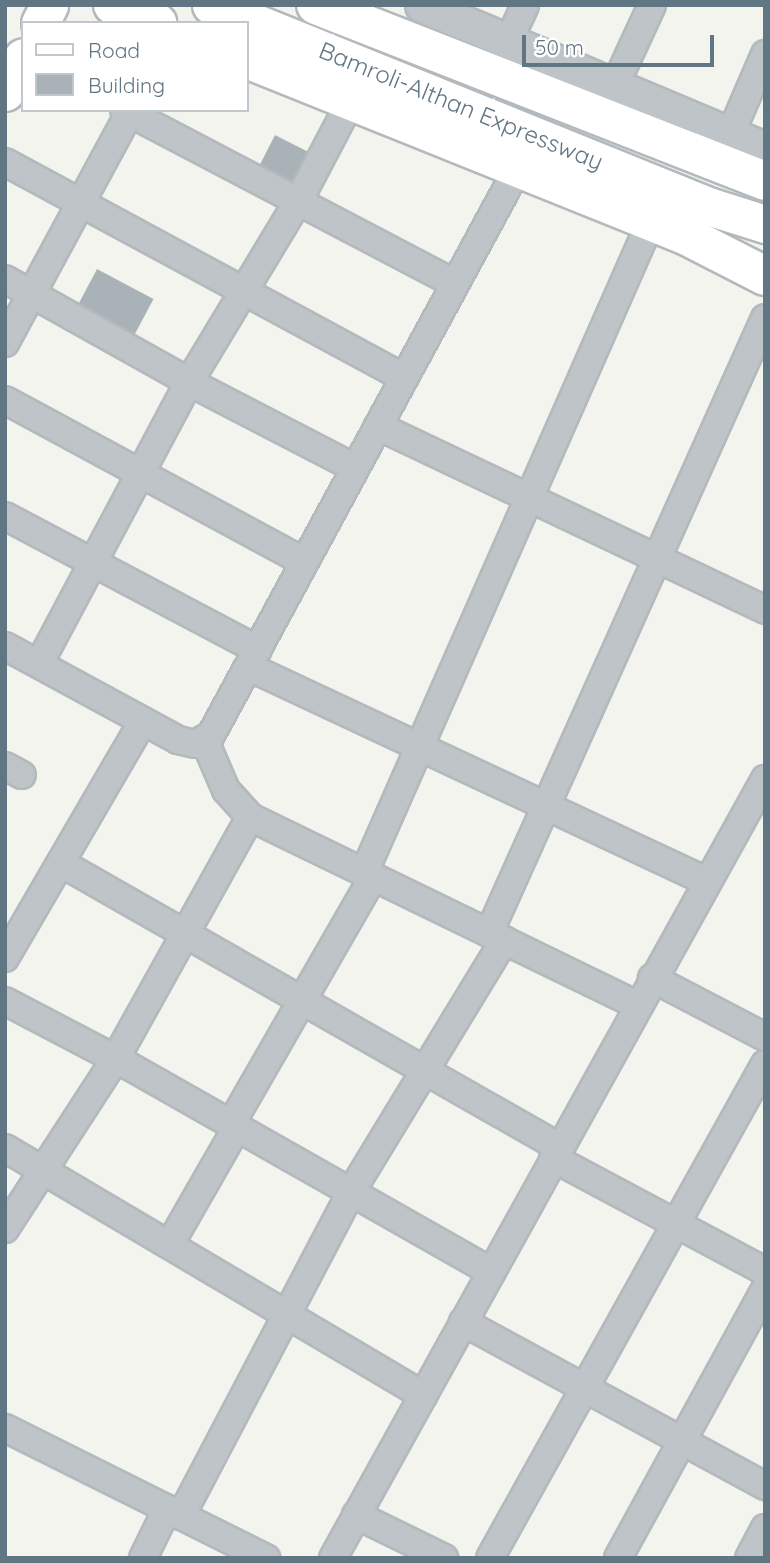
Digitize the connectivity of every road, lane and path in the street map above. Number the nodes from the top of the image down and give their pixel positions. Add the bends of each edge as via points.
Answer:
1 (48, 5) edge
2 (113, 5) edge
3 (211, 5) edge
4 (316, 5) edge
5 (525, 5) edge
6 (652, 5) edge
7 (436, 8) edge
8 (41, 21) edge
9 (152, 21) edge
10 (509, 40) junction
11 (765, 54) edge
12 (248, 59) edge
13 (616, 83) junction
14 (351, 101) junction
15 (127, 112) edge
16 (130, 112) edge
17 (731, 133) junction
18 (765, 149) edge
19 (5, 162) edge
20 (518, 168) junction
21 (765, 181) edge
22 (299, 200) junction
23 (81, 204) junction
24 (711, 207) junction
25 (651, 221) junction
26 (765, 224) edge
27 (765, 240) edge
28 (765, 275) edge
29 (5, 279) edge
30 (455, 284) junction
31 (245, 293) junction
32 (32, 294) junction
33 (765, 318) edge
34 (5, 343) edge
35 (404, 378) junction
36 (188, 382) junction
37 (5, 400) edge
38 (378, 426) junction
39 (355, 468) junction
40 (140, 473) junction
41 (528, 499) junction
42 (5, 516) edge
43 (304, 562) junction
44 (657, 562) junction
45 (94, 563) junction
46 (765, 610) edge
47 (5, 646) edge
48 (253, 658) junction
49 (39, 664) junction
50 (143, 721) junction
51 (204, 739) junction
52 (418, 749) junction
53 (765, 779) edge
54 (546, 807) junction
55 (250, 817) junction
56 (61, 863) junction
57 (368, 875) junction
58 (706, 881) junction
59 (186, 932) junction
60 (496, 937) junction
61 (5, 958) edge
62 (652, 978) junction
63 (304, 998) junction
64 (5, 1001) edge
65 (638, 1005) junction
66 (765, 1037) edge
67 (116, 1058) junction
68 (765, 1064) edge
69 (427, 1068) junction
70 (234, 1126) junction
71 (5, 1148) edge
72 (556, 1153) junction
73 (44, 1169) junction
74 (351, 1192) junction
75 (678, 1225) junction
76 (5, 1228) edge
77 (170, 1244) junction
78 (765, 1271) edge
79 (491, 1272) junction
80 (765, 1290) edge
81 (289, 1315) junction
82 (463, 1322) junction
83 (586, 1388) junction
84 (423, 1395) junction
85 (5, 1428) edge
86 (682, 1442) junction
87 (765, 1486) edge
88 (174, 1512) junction
89 (356, 1515) junction
90 (765, 1528) edge
91 (143, 1558) edge
92 (266, 1558) edge
93 (333, 1558) edge
94 (444, 1558) edge
95 (490, 1558) edge
96 (618, 1558) edge
97 (749, 1558) edge

1 - 8 main road
2 - 9 main road
3 - 24 main road, Bamroli-Althan Expressway
4 - 21 main road
5 - 10 street
6 - 13 street
7 - 10 street
10 - 13 street
11 - 17 street
12 - 14 main road
13 - 17 street
14 - 20 main road
14 - 22 street
15 - 23 street
16 - 22 street
17 - 18 street
19 - 23 street
20 - 25 main road
20 - 30 street
22 - 30 street
22 - 31 street
23 - 31 street
23 - 32 street
24 - 26 main road
24 - 27 main road
25 - 28 main road
25 - 41 street
29 - 32 street
30 - 35 street
31 - 35 street
31 - 36 street
32 - 34 street
32 - 36 street
33 - 44 street
35 - 38 street
36 - 39 street
36 - 40 street
37 - 40 street
38 - 39 street
38 - 41 street
39 - 43 street
40 - 43 street
40 - 45 street
41 - 44 street
41 - 52 street
42 - 45 street
43 - 48 street
44 - 46 street
44 - 54 street
45 - 48 street
45 - 49 street
47 - 49 street
48 - 51 street via 221,720
48 - 52 street
49 - 50 street
50 - 51 street via 178,740 196,744
50 - 56 street
51 - 55 street via 226,790
52 - 54 street
52 - 57 street
53 - 58 street
54 - 58 street
54 - 60 street
55 - 57 street
55 - 59 street
56 - 59 street
56 - 61 street
57 - 60 street
57 - 63 street
58 - 62 street
59 - 63 street
59 - 67 street
60 - 65 street
60 - 69 street
62 - 65 street
62 - 66 street
63 - 69 street
63 - 70 street
64 - 67 street
65 - 72 street
67 - 70 street
67 - 73 street
68 - 75 street
69 - 72 street
69 - 74 street
70 - 74 street
70 - 77 street
71 - 73 street
72 - 75 street
72 - 79 street
73 - 76 street
73 - 77 street
74 - 79 street
74 - 81 street
75 - 78 street
75 - 83 street
77 - 81 street
79 - 82 street
80 - 86 street
81 - 84 street
81 - 88 street
82 - 83 street
82 - 84 street
83 - 86 street
83 - 95 street
84 - 89 street
85 - 88 street
86 - 87 street
86 - 96 street
88 - 91 street
88 - 92 street
89 - 93 street
89 - 94 street
90 - 97 street

